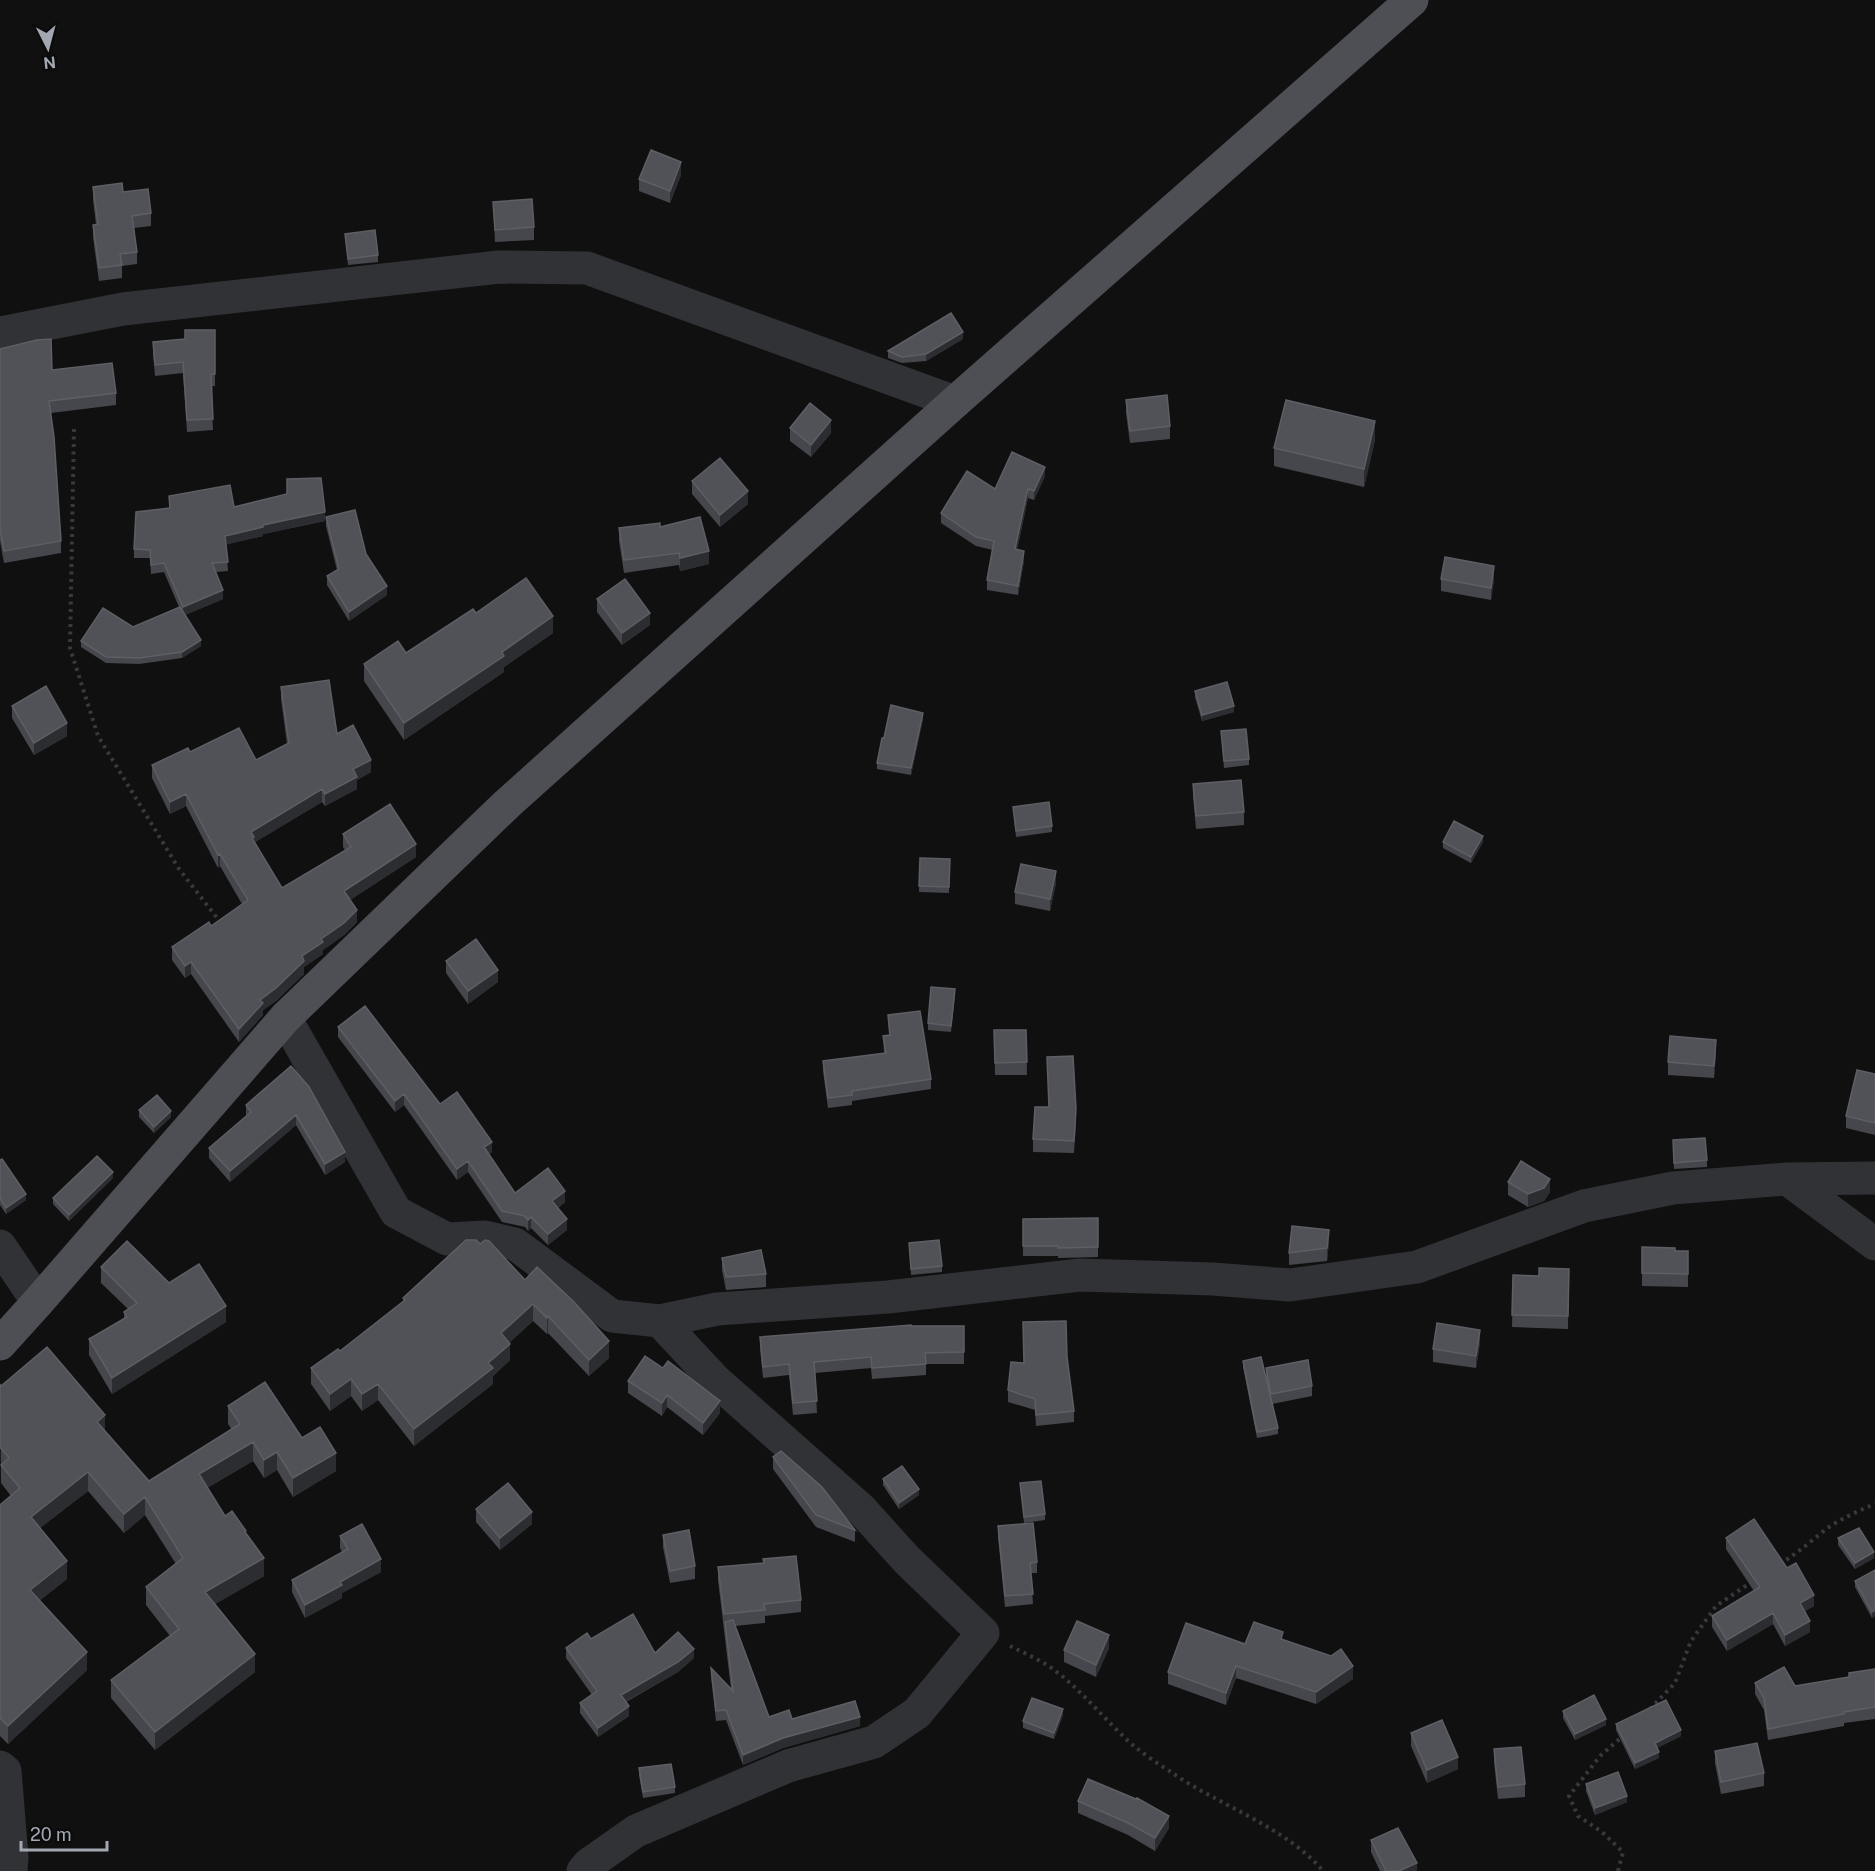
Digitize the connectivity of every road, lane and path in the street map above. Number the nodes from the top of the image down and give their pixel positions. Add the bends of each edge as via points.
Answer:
1 (1412, 0) edge
2 (0, 333) edge
3 (955, 402) junction
4 (74, 429) dead end
5 (226, 930) edge
6 (285, 1018) junction
7 (1875, 1178) edge
8 (1786, 1179) junction
9 (1875, 1244) edge
10 (0, 1246) edge
11 (38, 1302) junction
12 (660, 1321) junction
13 (0, 1344) edge
14 (1875, 1504) edge
15 (1774, 1568) edge
16 (1756, 1579) edge
17 (983, 1633) junction
18 (1644, 1715) edge
19 (1628, 1731) edge
20 (0, 1767) edge
21 (11, 1871) edge
22 (583, 1871) edge
23 (1323, 1871) edge
24 (1618, 1871) edge

1 - 3 main road
2 - 3 street via 123,309 475,269 587,268
3 - 6 main road via 507,804
4 - 5 path via 69,648 98,736 179,869
6 - 11 main road
6 - 12 street via 396,1212 447,1239 485,1237 515,1244 612,1316
7 - 8 street
8 - 9 street
8 - 12 street via 1673,1188 1584,1206 1417,1267 1290,1285 1080,1275 888,1297 717,1309
10 - 11 street
11 - 13 main road
12 - 17 street via 715,1380 860,1508
14 - 15 path via 1826,1529
16 - 18 path via 1716,1606 1691,1641 1675,1683
17 - 22 street via 917,1713 874,1742 788,1766 655,1822 636,1831
17 - 23 path via 1048,1665 1133,1745 1216,1801 1281,1835
19 - 24 path via 1600,1756 1569,1796 1578,1816 1623,1852
20 - 21 street via 4,1771

